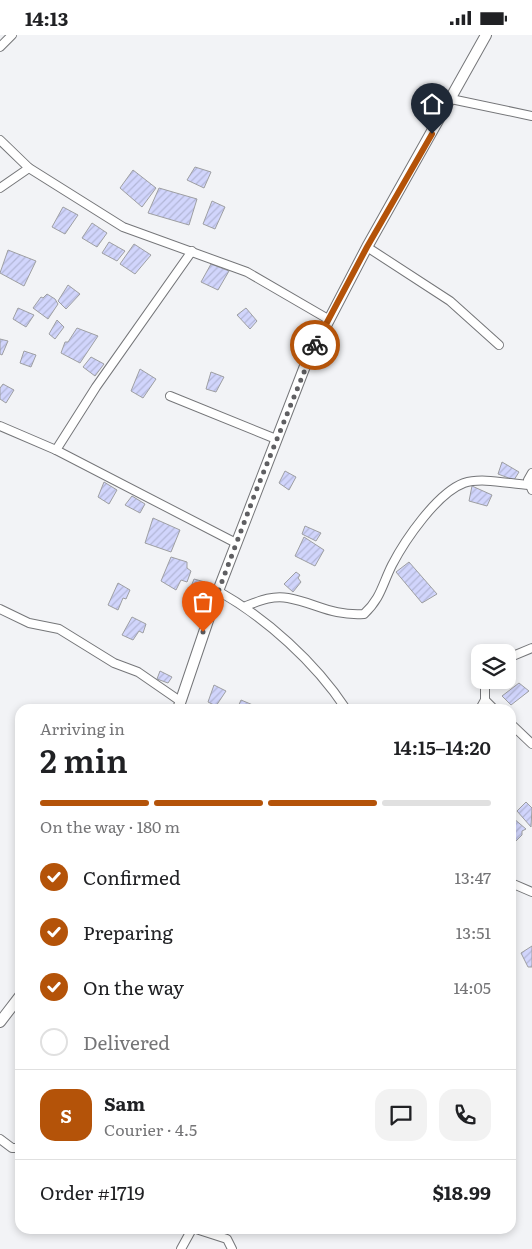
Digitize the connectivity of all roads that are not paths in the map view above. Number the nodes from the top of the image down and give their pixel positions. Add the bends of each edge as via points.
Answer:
1 (12, 35) edge
2 (486, 35) edge
3 (0, 47) edge
4 (451, 99) junction
5 (532, 115) edge
6 (0, 140) edge
7 (29, 168) junction
8 (0, 188) edge
9 (367, 247) junction
10 (192, 251) junction
11 (328, 319) junction
12 (499, 345) dead end
13 (170, 396) dead end
14 (0, 426) edge
15 (276, 439) junction
16 (56, 450) junction
17 (532, 473) edge
18 (530, 487) edge
19 (236, 543) junction
20 (218, 591) junction
21 (246, 606) junction
22 (0, 609) edge
23 (532, 648) edge
24 (516, 654) edge
25 (484, 689) edge
26 (485, 700) junction
27 (178, 704) edge
28 (179, 704) edge
29 (342, 704) edge
30 (483, 704) edge
31 (489, 704) edge
32 (516, 730) edge
33 (532, 744) edge
34 (516, 885) edge
35 (532, 892) edge
36 (15, 1002) edge
37 (0, 1022) edge
38 (0, 1139) edge
39 (15, 1148) edge
40 (189, 1234) edge
41 (212, 1234) edge
42 (181, 1249) edge
43 (232, 1249) edge

1 - 3 street
2 - 4 main road
4 - 5 street
4 - 9 main road
6 - 7 street
7 - 8 street
7 - 10 street via 123,227
9 - 11 main road
9 - 12 street via 450,301
10 - 11 street via 247,271
10 - 16 street via 101,379
11 - 15 main road
13 - 15 street
14 - 16 street
15 - 19 main road
16 - 19 street
17 - 18 street via 528,480
18 - 21 street via 488,481 464,483 442,498 402,546 375,603 364,614 326,611 287,597 266,598
19 - 20 main road
20 - 21 street
20 - 28 main road
21 - 29 street via 320,674
22 - 27 street via 29,623 59,629 114,663 138,672
23 - 24 street
25 - 26 street
26 - 30 street
26 - 31 street
32 - 33 street
34 - 35 street
36 - 37 main road
38 - 39 street
40 - 42 street
41 - 43 street via 227,1239

